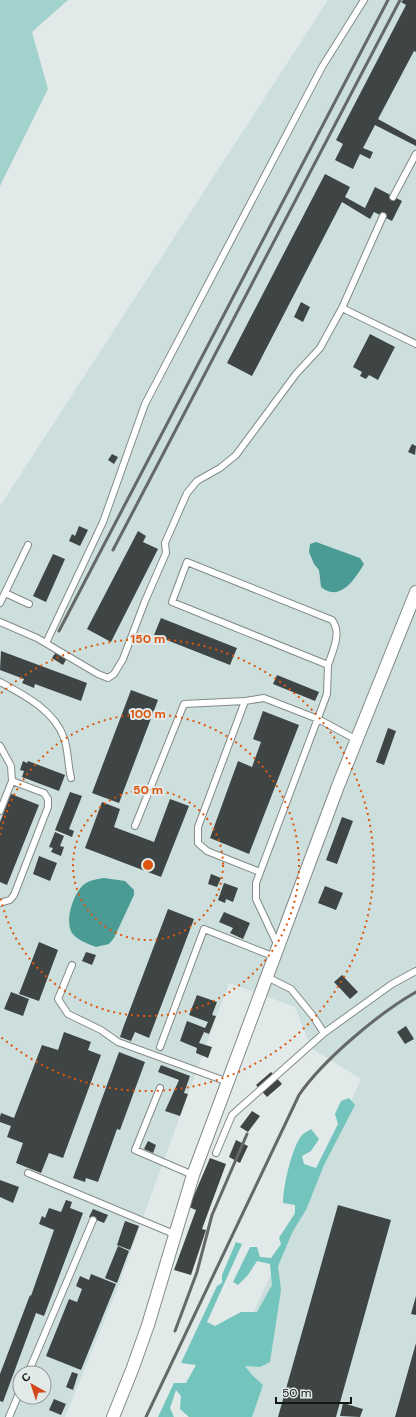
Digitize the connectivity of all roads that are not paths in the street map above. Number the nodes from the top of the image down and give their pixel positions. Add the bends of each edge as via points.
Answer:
1 (364, 0) edge
2 (416, 154) edge
3 (393, 197) dead end
4 (383, 216) dead end
5 (342, 308) junction
6 (416, 344) edge
7 (28, 545) dead end
8 (416, 592) edge
9 (5, 593) junction
10 (0, 603) edge
11 (28, 604) dead end
12 (0, 622) edge
13 (46, 644) junction
14 (328, 665) junction
15 (0, 682) edge
16 (245, 701) junction
17 (318, 719) junction
18 (356, 740) junction
19 (0, 746) edge
20 (71, 778) dead end
21 (12, 781) junction
22 (0, 811) edge
23 (135, 826) dead end
24 (260, 872) junction
25 (0, 902) edge
26 (276, 952) junction
27 (72, 965) dead end
28 (416, 971) edge
29 (267, 977) junction
30 (324, 1034) junction
31 (160, 1048) dead end
32 (228, 1082) junction
33 (160, 1088) dead end
34 (216, 1153) dead end
35 (28, 1173) dead end
36 (193, 1175) junction
37 (93, 1220) dead end
38 (174, 1234) junction
39 (31, 1365) edge
40 (14, 1405) edge
41 (9, 1417) edge
42 (113, 1417) edge

1 - 13 lane via 322,67 145,404 103,522
2 - 3 lane
4 - 5 lane
5 - 6 lane
5 - 13 lane via 320,348 296,374 236,454 220,468 197,481 187,493 165,543 166,553 144,601 123,659 114,674 108,678 98,674
7 - 9 lane
8 - 18 street
9 - 10 lane
9 - 11 lane
12 - 13 lane
14 - 14 lane via 172,602 187,562 332,620 337,626 337,636
14 - 17 lane via 327,694
15 - 20 lane via 24,695 53,718 64,739
16 - 17 lane via 264,698
16 - 23 lane via 184,704
16 - 24 lane via 198,827 198,842 207,851
17 - 18 lane
17 - 24 lane
18 - 26 street
19 - 21 lane via 11,766
21 - 22 lane
21 - 25 lane via 44,793 48,799 48,807 14,895 10,900
24 - 26 lane via 256,883 256,899
26 - 29 street
26 - 31 lane via 204,929
27 - 32 lane via 58,999 68,1014 101,1030 118,1042
28 - 30 lane via 392,984
29 - 30 lane via 291,989
29 - 32 street
30 - 34 lane via 232,1115
32 - 36 street
33 - 36 lane via 135,1150
35 - 38 lane
36 - 38 street
37 - 39 lane
38 - 42 street via 148,1325
40 - 41 lane

